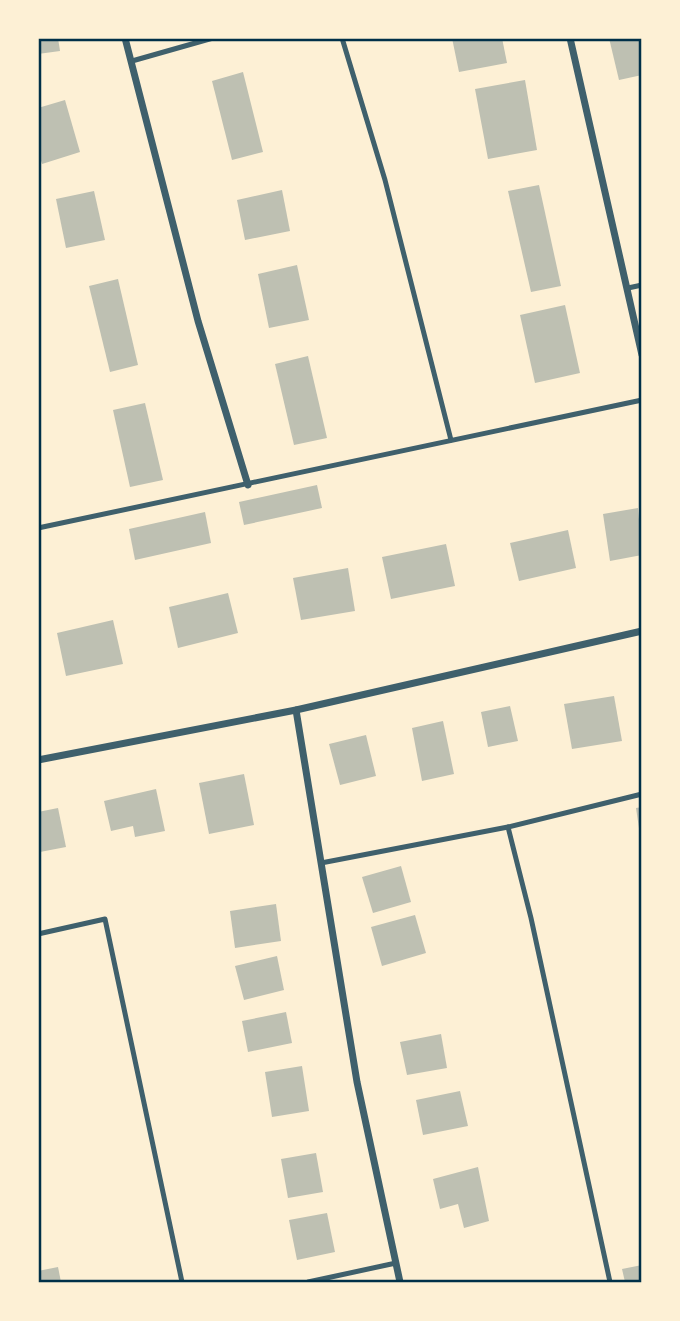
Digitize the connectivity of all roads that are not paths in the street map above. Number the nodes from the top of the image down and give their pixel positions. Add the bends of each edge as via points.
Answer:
1 (125, 38) edge
2 (213, 38) edge
3 (342, 38) edge
4 (570, 38) edge
5 (132, 61) junction
6 (642, 285) edge
7 (628, 288) junction
8 (642, 355) edge
9 (642, 400) edge
10 (452, 440) junction
11 (247, 485) junction
12 (38, 528) edge
13 (642, 631) edge
14 (296, 710) junction
15 (38, 760) edge
16 (642, 794) edge
17 (508, 827) junction
18 (321, 863) junction
19 (38, 934) edge
20 (396, 1263) junction
21 (182, 1283) edge
22 (307, 1283) edge
23 (400, 1283) edge
24 (610, 1283) edge

1 - 5 street
2 - 5 lane
3 - 10 lane via 385,180
4 - 7 street
5 - 11 street via 198,321
6 - 7 lane
7 - 8 street
9 - 10 lane
10 - 11 lane
11 - 12 lane
13 - 14 street
14 - 15 street
14 - 18 street
16 - 17 lane
17 - 18 lane
17 - 24 lane
18 - 20 street via 357,1082
19 - 21 lane via 105,919
20 - 22 lane
20 - 23 street

